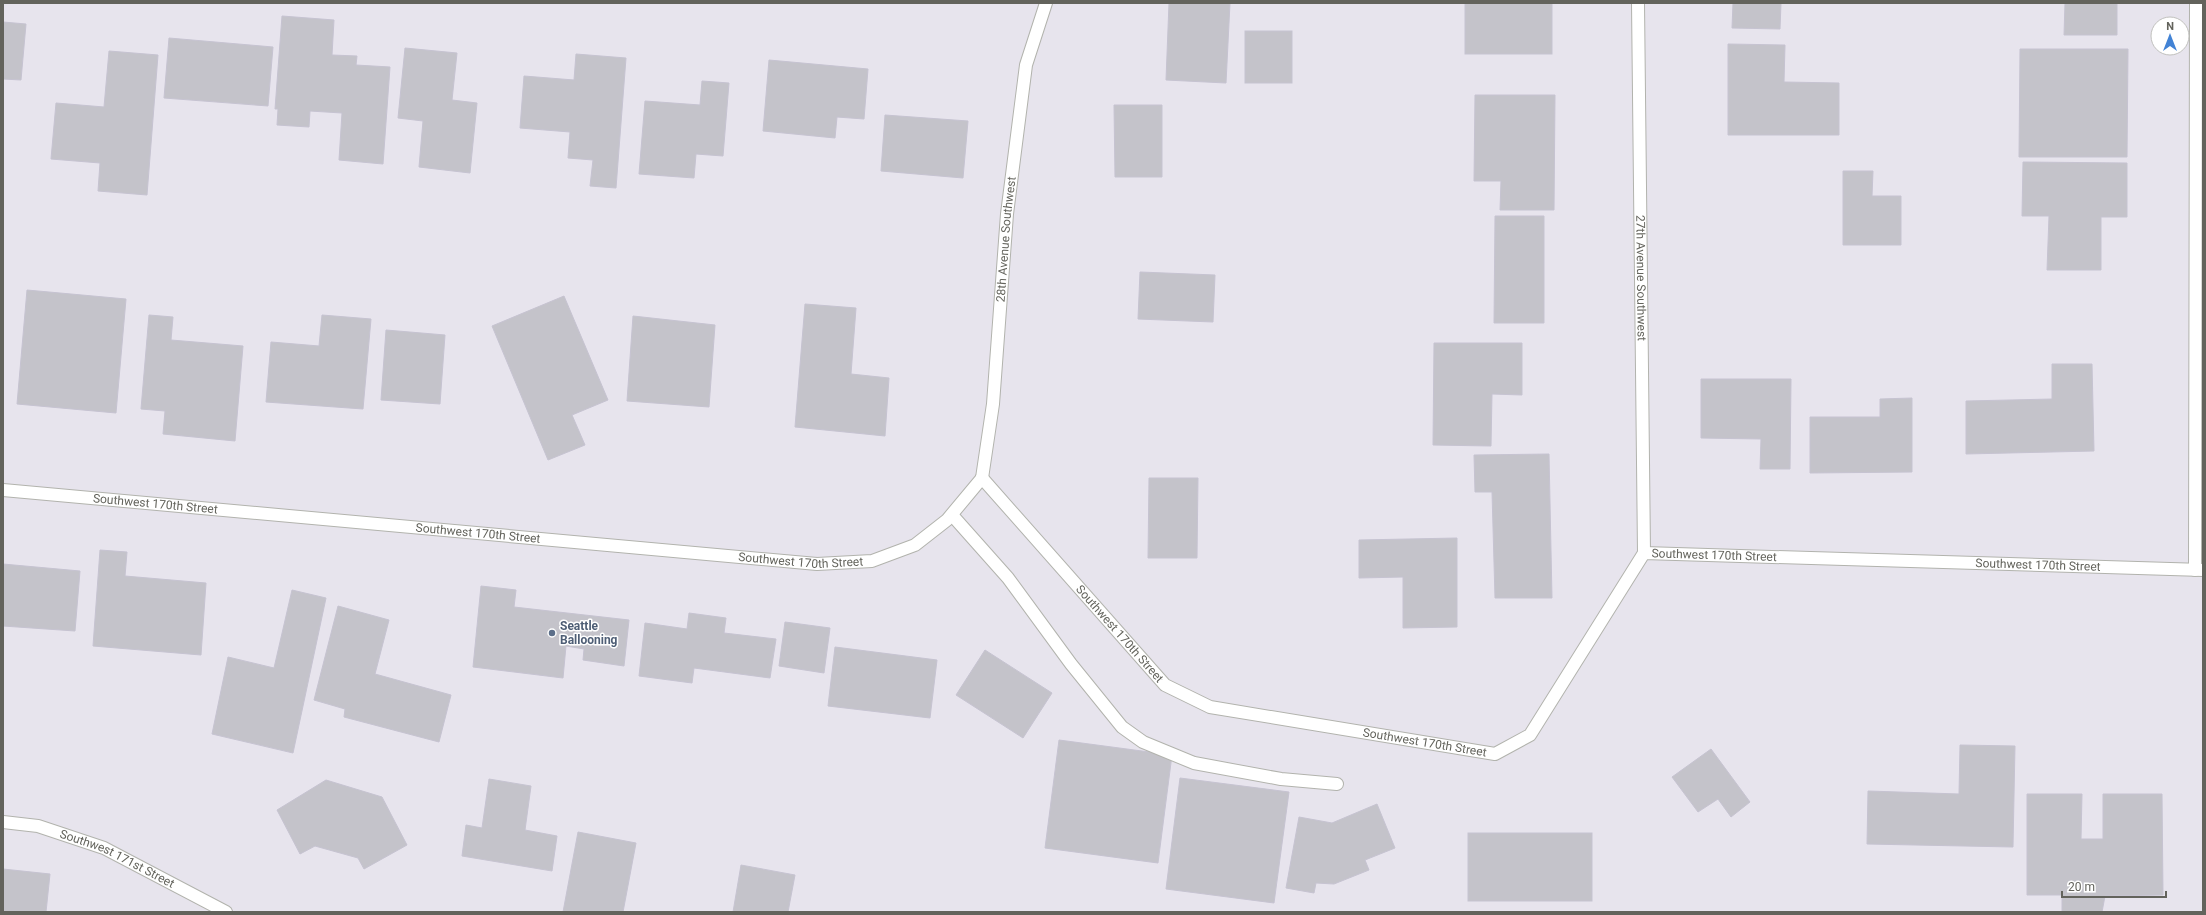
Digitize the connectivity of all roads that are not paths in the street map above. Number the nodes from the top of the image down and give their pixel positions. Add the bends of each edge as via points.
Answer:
1 (1046, 3) edge
2 (1638, 3) edge
3 (2196, 3) edge
4 (982, 478) junction
5 (3, 490) edge
6 (952, 515) junction
7 (1644, 553) junction
8 (2199, 570) edge
9 (1337, 784) dead end
10 (3, 822) edge
11 (226, 912) edge

1 - 4 street, 28th Avenue Southwest via 1026,64 1007,214 993,404
2 - 7 street, 27th Avenue Southwest
3 - 8 street
4 - 6 street, Southwest 170th Street
4 - 7 street, Southwest 170th Street via 1165,685 1210,707 1495,754 1530,735
5 - 6 street, Southwest 170th Street via 817,564 872,561 915,545
6 - 9 street via 1008,578 1071,664 1122,727 1143,742 1194,762 1280,779
7 - 8 street, Southwest 170th Street
10 - 11 street, Southwest 171st Street via 38,826 104,848

